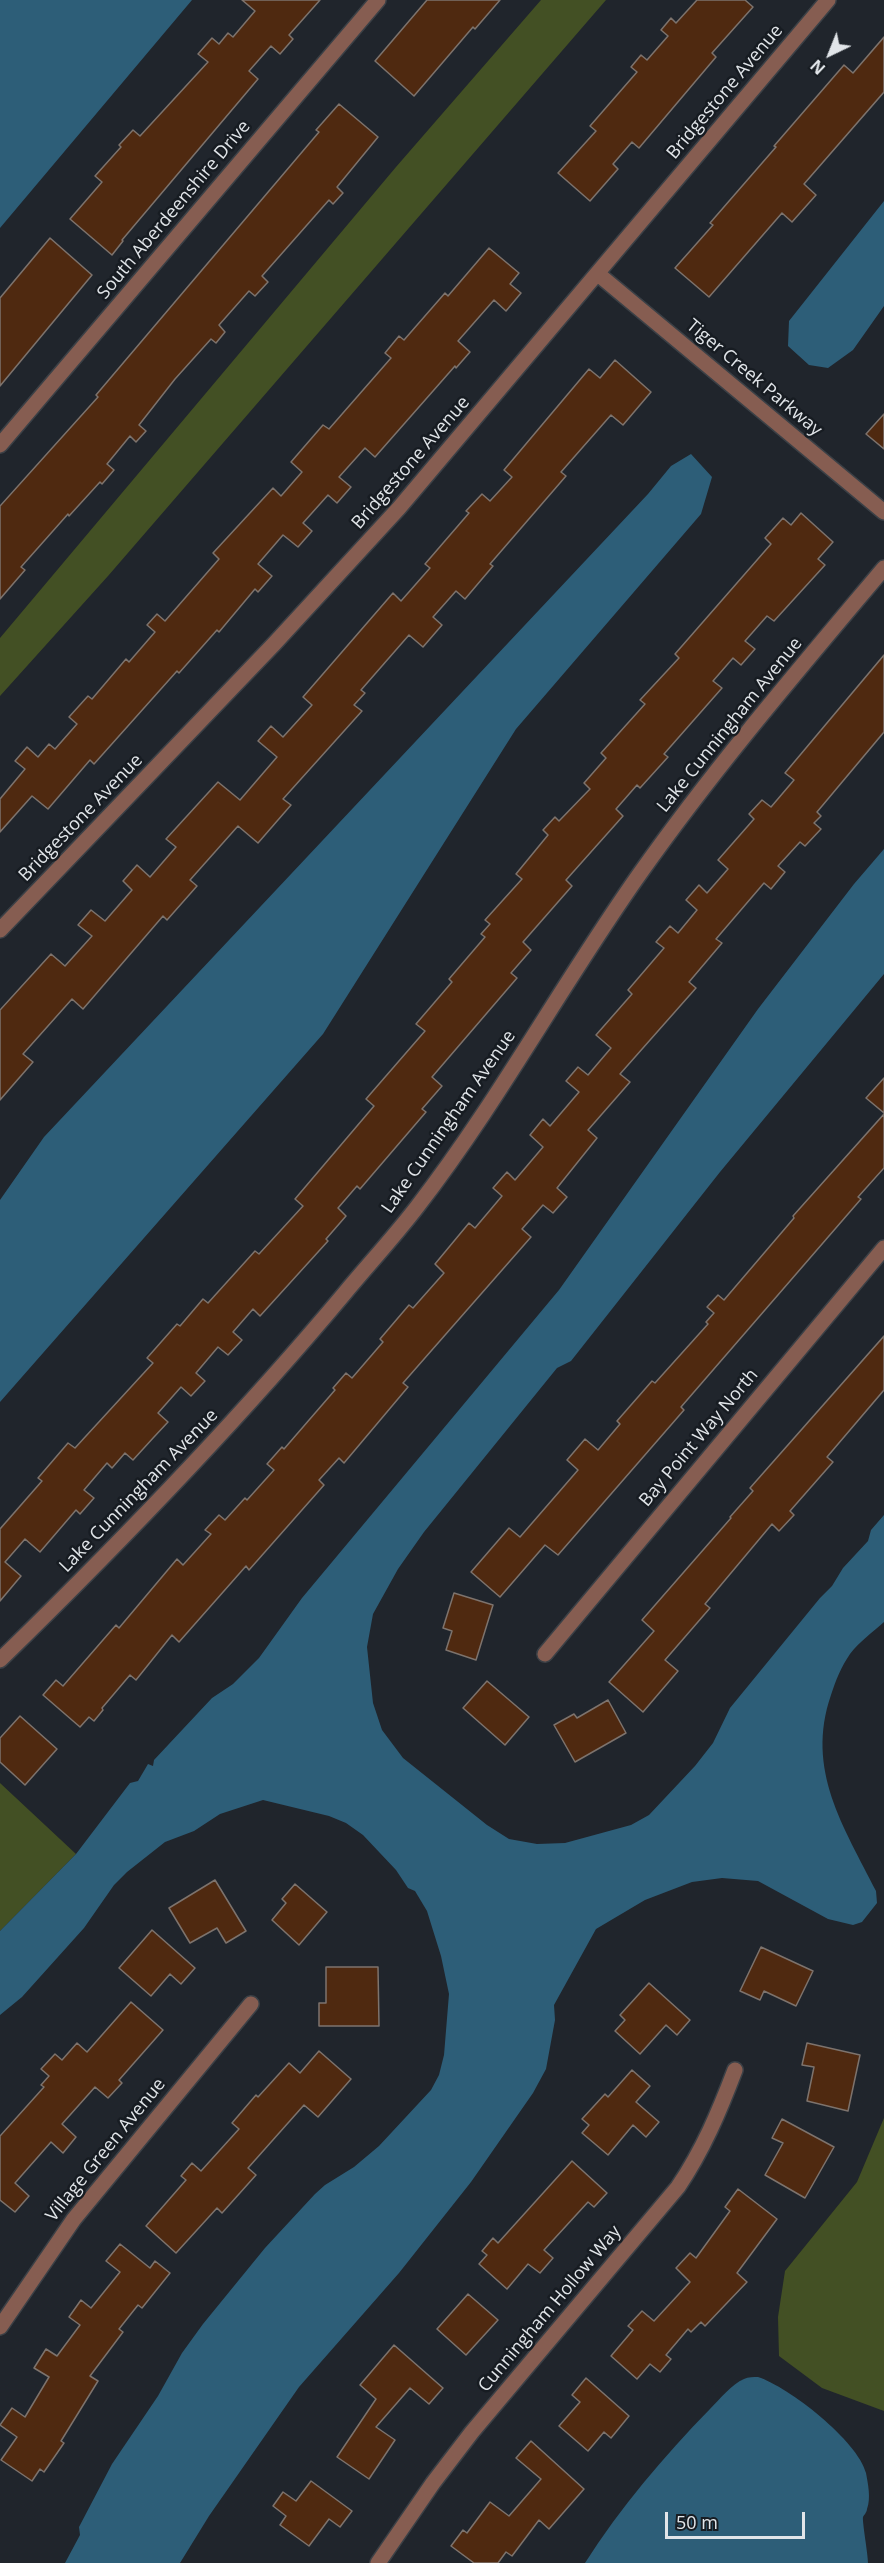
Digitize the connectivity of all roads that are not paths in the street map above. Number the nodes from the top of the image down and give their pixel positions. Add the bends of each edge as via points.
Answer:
1 (378, 0) edge
2 (828, 0) edge
3 (598, 274) junction
4 (0, 446) edge
5 (884, 512) edge
6 (884, 568) edge
7 (0, 930) edge
8 (884, 1248) edge
9 (545, 1654) dead end
10 (0, 1660) edge
11 (250, 2004) dead end
12 (735, 2070) dead end
13 (0, 2327) edge
14 (378, 2563) edge

1 - 4 street, South Aberdeenshire Drive
2 - 3 street, Bridgestone Avenue
3 - 5 street, Tiger Creek Parkway
3 - 7 street, Bridgestone Avenue via 399,508
6 - 10 street, Lake Cunningham Avenue via 696,795 416,1208 197,1461
8 - 9 street, Bay Point Way North
11 - 13 street, Village Green Avenue via 74,2219
12 - 14 street, Cunningham Hollow Way via 713,2127 678,2187 472,2432

